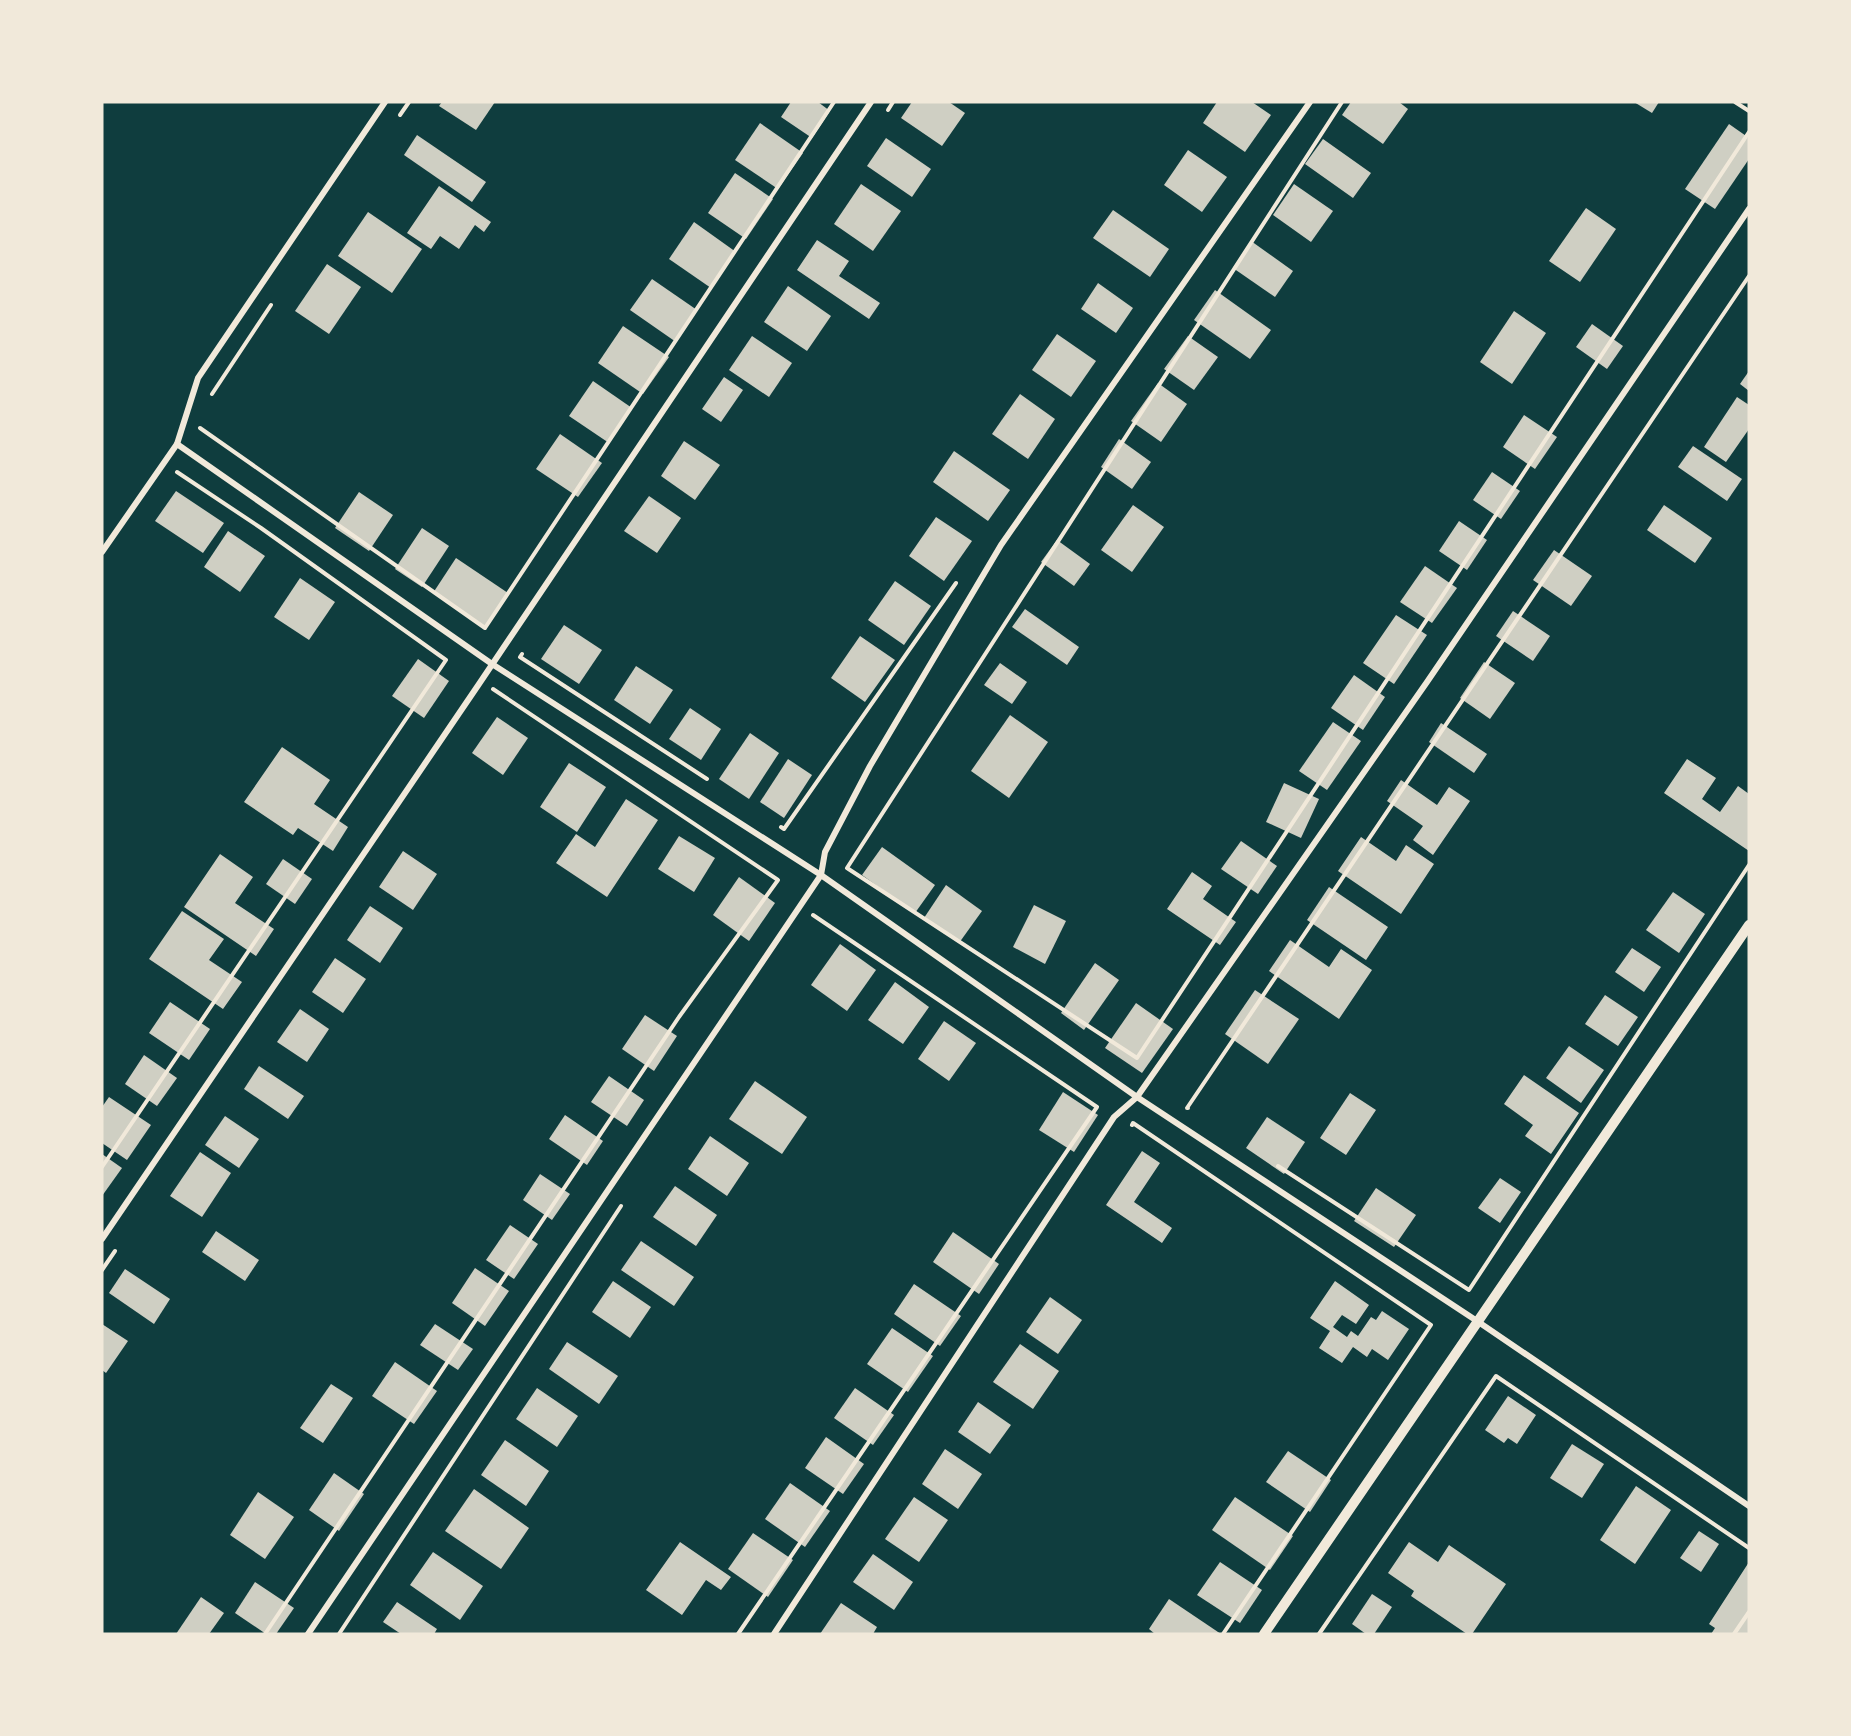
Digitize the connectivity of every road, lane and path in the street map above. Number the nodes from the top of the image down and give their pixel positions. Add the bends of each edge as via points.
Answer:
1 (385, 102) edge
2 (834, 102) edge
3 (871, 102) edge
4 (893, 102) edge
5 (1310, 102) edge
6 (1342, 102) edge
7 (1735, 102) edge
8 (1749, 111) edge
9 (886, 112) dead end
10 (1749, 132) edge
11 (1749, 209) edge
12 (1749, 276) edge
13 (273, 302) dead end
14 (211, 395) dead end
15 (193, 423) dead end
16 (177, 444) junction
17 (175, 471) dead end
18 (102, 552) edge
19 (962, 574) dead end
20 (526, 647) dead end
21 (492, 664) junction
22 (491, 688) dead end
23 (716, 784) dead end
24 (775, 823) dead end
25 (1749, 865) edge
26 (821, 875) junction
27 (807, 924) dead end
28 (1749, 925) edge
29 (1137, 1097) junction
30 (1197, 1114) dead end
31 (1133, 1123) dead end
32 (1278, 1166) dead end
33 (102, 1167) edge
34 (622, 1204) dead end
35 (102, 1239) edge
36 (115, 1251) dead end
37 (102, 1270) edge
38 (1477, 1320) junction
39 (1749, 1506) edge
40 (1749, 1548) edge
41 (1749, 1612) edge
42 (265, 1634) edge
43 (308, 1634) edge
44 (339, 1634) edge
45 (738, 1634) edge
46 (774, 1634) edge
47 (1223, 1634) edge
48 (1264, 1634) edge
49 (1319, 1634) edge
50 (1734, 1634) edge

1 - 16 street via 198,378
2 - 15 path via 485,628
3 - 21 street
4 - 9 path
5 - 26 street via 1001,545 870,766 825,852
6 - 10 path via 847,868 1137,1058
7 - 8 path
11 - 29 street
12 - 30 path via 1187,1107
13 - 14 path
16 - 18 street
16 - 21 street
17 - 33 path via 446,660
19 - 24 path via 784,829
20 - 23 path via 520,657
21 - 26 street
21 - 35 street
22 - 42 path via 778,880 672,1027
25 - 32 path via 1469,1290
26 - 29 street
26 - 43 street
27 - 45 path via 813,914 1097,1107
28 - 38 street
29 - 38 street
29 - 46 street via 1114,1117
31 - 47 path via 1431,1325
34 - 44 path
36 - 37 path
38 - 39 street
38 - 48 street
40 - 49 path via 1496,1376
41 - 50 path

